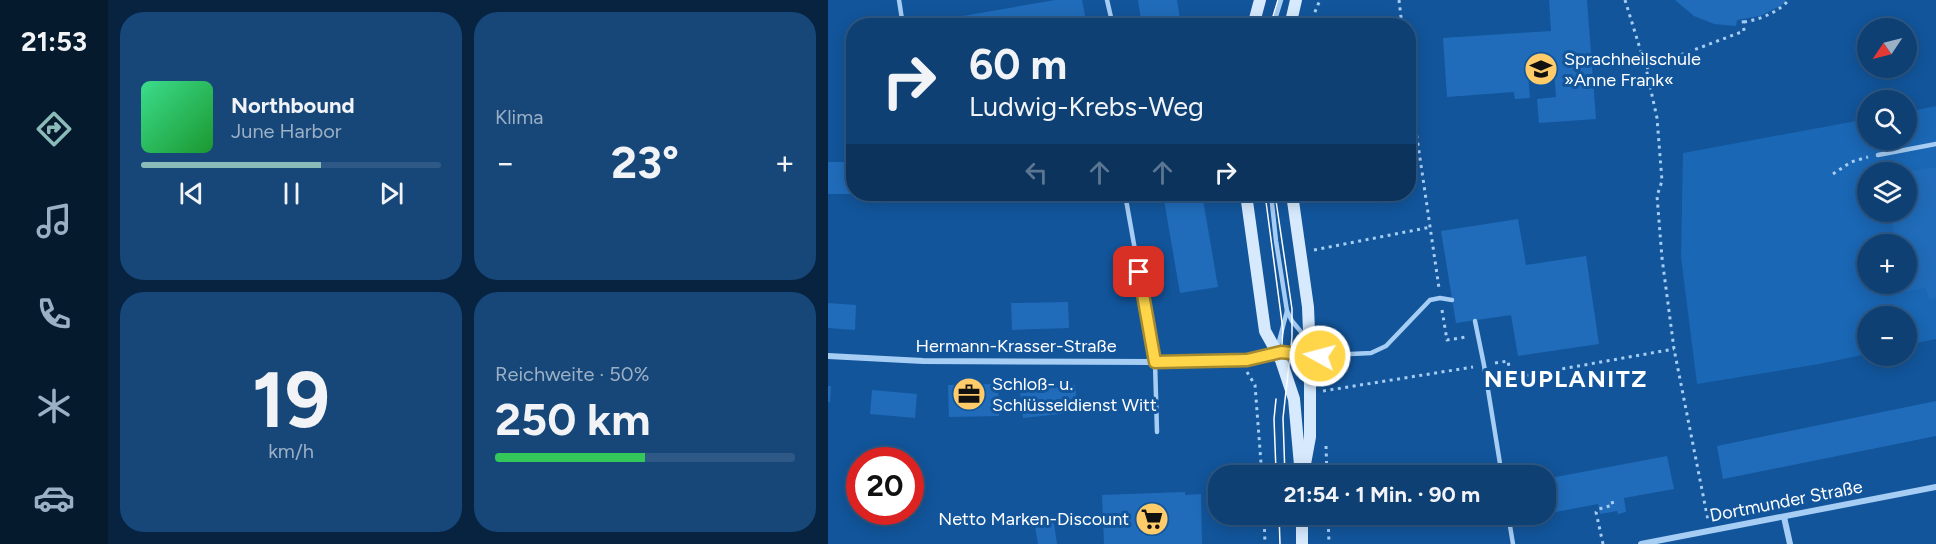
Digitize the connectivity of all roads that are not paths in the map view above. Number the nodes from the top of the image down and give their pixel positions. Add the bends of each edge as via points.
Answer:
1 (899, 0) edge
2 (1107, 0) edge
3 (1260, 0) edge
4 (1281, 0) edge
5 (1296, 0) edge
6 (902, 18) edge
7 (1111, 18) edge
8 (1255, 18) edge
9 (1275, 18) edge
10 (1292, 18) edge
11 (1936, 144) edge
12 (1878, 155) road end
13 (1126, 201) edge
14 (1247, 201) edge
15 (1272, 201) edge
16 (1293, 201) edge
17 (1452, 300) dead end
18 (1287, 311) junction
19 (1475, 321) dead end
20 (1309, 342) junction
21 (1275, 353) junction
22 (1310, 356) junction
23 (828, 357) edge
24 (1155, 362) junction
25 (1157, 432) dead end
26 (1301, 465) edge
27 (1304, 465) edge
28 (1500, 465) edge
29 (1936, 487) edge
30 (1784, 517) junction
31 (1302, 525) edge
32 (1510, 525) edge
33 (1302, 544) edge
34 (1513, 544) edge
35 (1641, 544) edge
36 (1790, 544) edge

1 - 6 lane
2 - 7 lane
3 - 8 street
4 - 9 lane
5 - 10 street
11 - 12 lane
13 - 24 lane
14 - 21 street via 1265,331
15 - 18 lane
16 - 20 street
17 - 22 lane via 1430,300 1386,346 1371,353
18 - 20 lane
18 - 21 lane
19 - 28 lane
20 - 22 street
21 - 22 street, Hermann-Krasser-Straße
21 - 24 street, Hermann-Krasser-Straße via 1247,360
21 - 26 street via 1294,399
22 - 27 street via 1310,437
23 - 24 street, Hermann-Krasser-Straße
24 - 25 lane
29 - 30 street, Dortmunder Straße
30 - 35 street, Dortmunder Straße
30 - 36 street
31 - 33 street
32 - 34 lane

